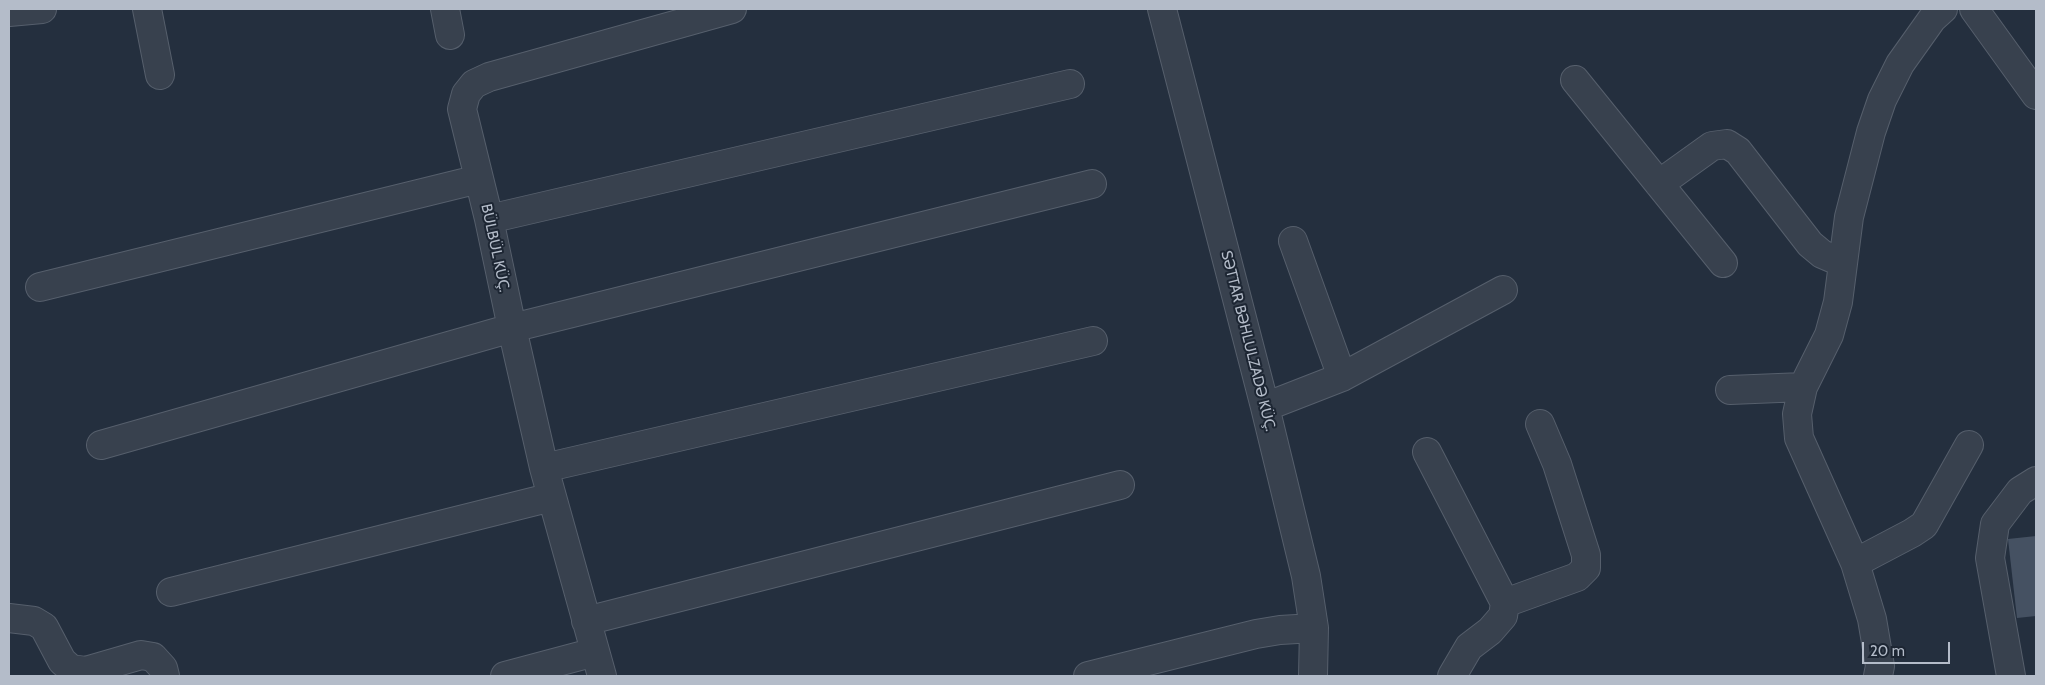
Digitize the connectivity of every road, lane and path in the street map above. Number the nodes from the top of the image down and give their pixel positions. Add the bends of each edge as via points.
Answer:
1 (42, 9) edge
2 (148, 9) edge
3 (445, 9) edge
4 (732, 9) edge
5 (1162, 9) edge
6 (1943, 9) edge
7 (1974, 9) edge
8 (9, 12) edge
9 (450, 35) dead end
10 (160, 74) dead end
11 (1575, 80) dead end
12 (1070, 84) dead end
13 (2036, 95) edge
14 (479, 179) junction
15 (1092, 184) dead end
16 (1659, 184) junction
17 (489, 219) junction
18 (1293, 241) dead end
19 (1723, 263) dead end
20 (1843, 263) junction
21 (40, 287) dead end
22 (1503, 290) dead end
23 (512, 328) junction
24 (1093, 341) dead end
25 (1342, 377) junction
26 (1803, 387) junction
27 (1730, 390) dead end
28 (1266, 407) junction
29 (1540, 424) dead end
30 (101, 445) dead end
31 (1969, 445) dead end
32 (1427, 452) dead end
33 (544, 468) junction
34 (2036, 482) edge
35 (1120, 485) dead end
36 (552, 497) junction
37 (1855, 563) junction
38 (171, 592) dead end
39 (1504, 603) junction
40 (9, 618) edge
41 (586, 621) junction
42 (1314, 628) junction
43 (598, 664) edge
44 (165, 676) edge
45 (505, 676) edge
46 (1088, 676) edge
47 (1313, 676) edge
48 (1452, 676) edge
49 (1878, 676) edge
50 (2010, 676) edge

1 - 8 street
2 - 10 street
3 - 9 street
4 - 14 street, BÜLBÜL KÜÇ. via 489,77 474,84 466,94 462,109
5 - 28 street, SƏTTAR BƏHLULZADƏ KÜÇ.
6 - 20 street via 1932,19 1900,64 1882,100 1849,217
7 - 13 street
11 - 16 street
12 - 17 street
14 - 17 street, BÜLBÜL KÜÇ.
14 - 21 street
15 - 23 street
16 - 19 street
16 - 20 street via 1712,146 1727,144 1738,151 1810,244 1822,254
17 - 23 street, BÜLBÜL KÜÇ.
18 - 25 street
20 - 26 street via 1838,302 1829,335
22 - 25 street
23 - 30 street
23 - 33 street, BÜLBÜL KÜÇ.
24 - 33 street
25 - 28 street
26 - 27 street
26 - 37 street via 1798,414 1799,438
28 - 42 street, SƏTTAR BƏHLULZADƏ KÜÇ. via 1306,576
29 - 39 street via 1572,509 1586,555 1586,568 1577,577
31 - 37 street via 1924,525
32 - 39 street
33 - 36 street, BÜLBÜL KÜÇ.
34 - 50 street via 2020,491 1995,524 1990,558
35 - 41 street
36 - 38 street
36 - 41 street, BÜLBÜL KÜÇ.
37 - 49 street via 1872,619 1880,666
39 - 48 street via 1503,616 1469,647
40 - 44 street via 34,620 44,627 62,661 72,668 86,671 141,655 152,657 163,668
41 - 43 street, BÜLBÜL KÜÇ.
42 - 46 street via 1256,634
42 - 47 street, SƏTTAR BƏHLULZADƏ KÜÇ.
43 - 45 street

